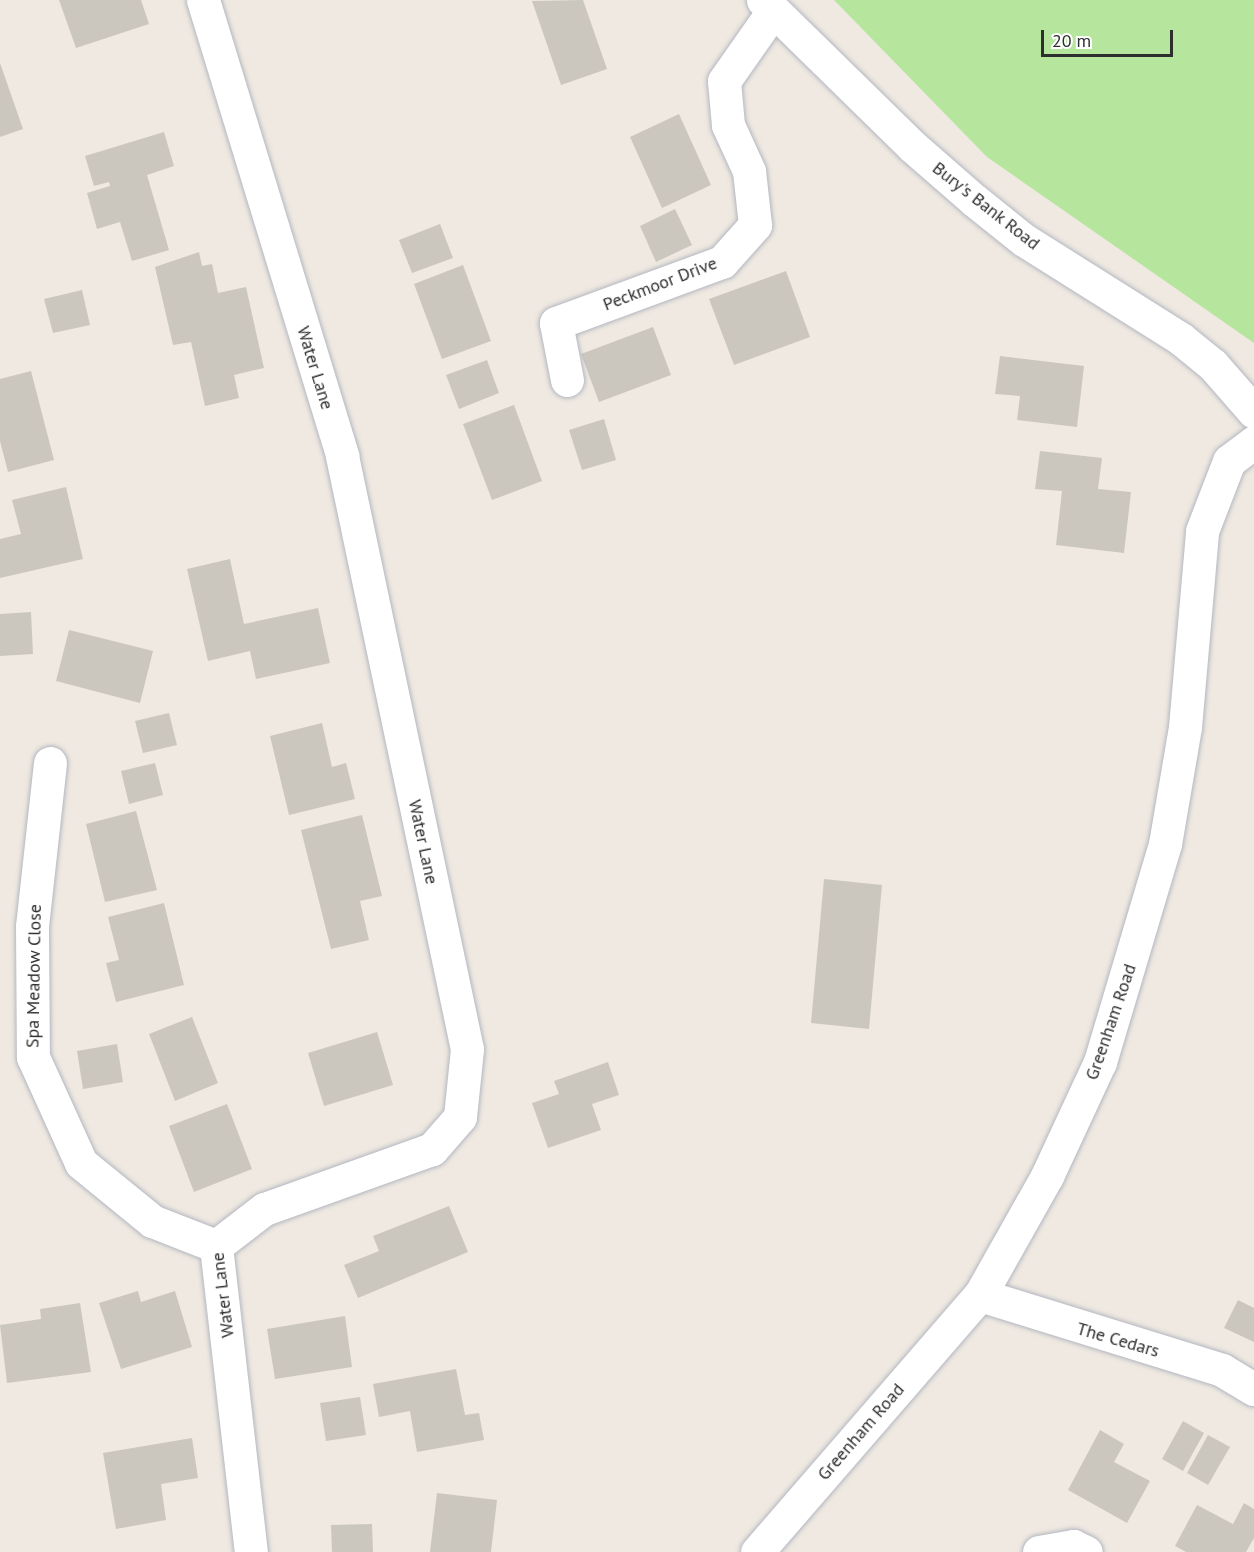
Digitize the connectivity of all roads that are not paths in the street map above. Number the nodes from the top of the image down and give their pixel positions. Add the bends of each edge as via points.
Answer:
1 (203, 0) edge
2 (768, 6) edge
3 (567, 380) dead end
4 (1254, 412) edge
5 (1254, 442) edge
6 (50, 763) dead end
7 (216, 1246) junction
8 (980, 1295) junction
9 (1254, 1389) edge
10 (251, 1552) edge
11 (757, 1552) edge
12 (1039, 1552) edge
13 (1086, 1552) edge

1 - 7 street, Water Lane via 342,456 466,1049 460,1117 432,1149 264,1209
2 - 3 street, Peckmoor Drive via 724,81 728,125 749,171 755,225 722,262 556,323
2 - 4 street, Bury's Bank Road via 912,146 974,200 1024,240 1181,339 1213,365
5 - 8 street, Greenham Road via 1229,461 1202,531 1185,727 1165,844 1100,1062 1047,1176
6 - 7 street, Spa Meadow Close via 32,927 33,1057 81,1163 152,1221
7 - 10 street, Water Lane
8 - 9 street, The Cedars via 1222,1370
8 - 11 street, Greenham Road
12 - 13 street via 1073,1546

